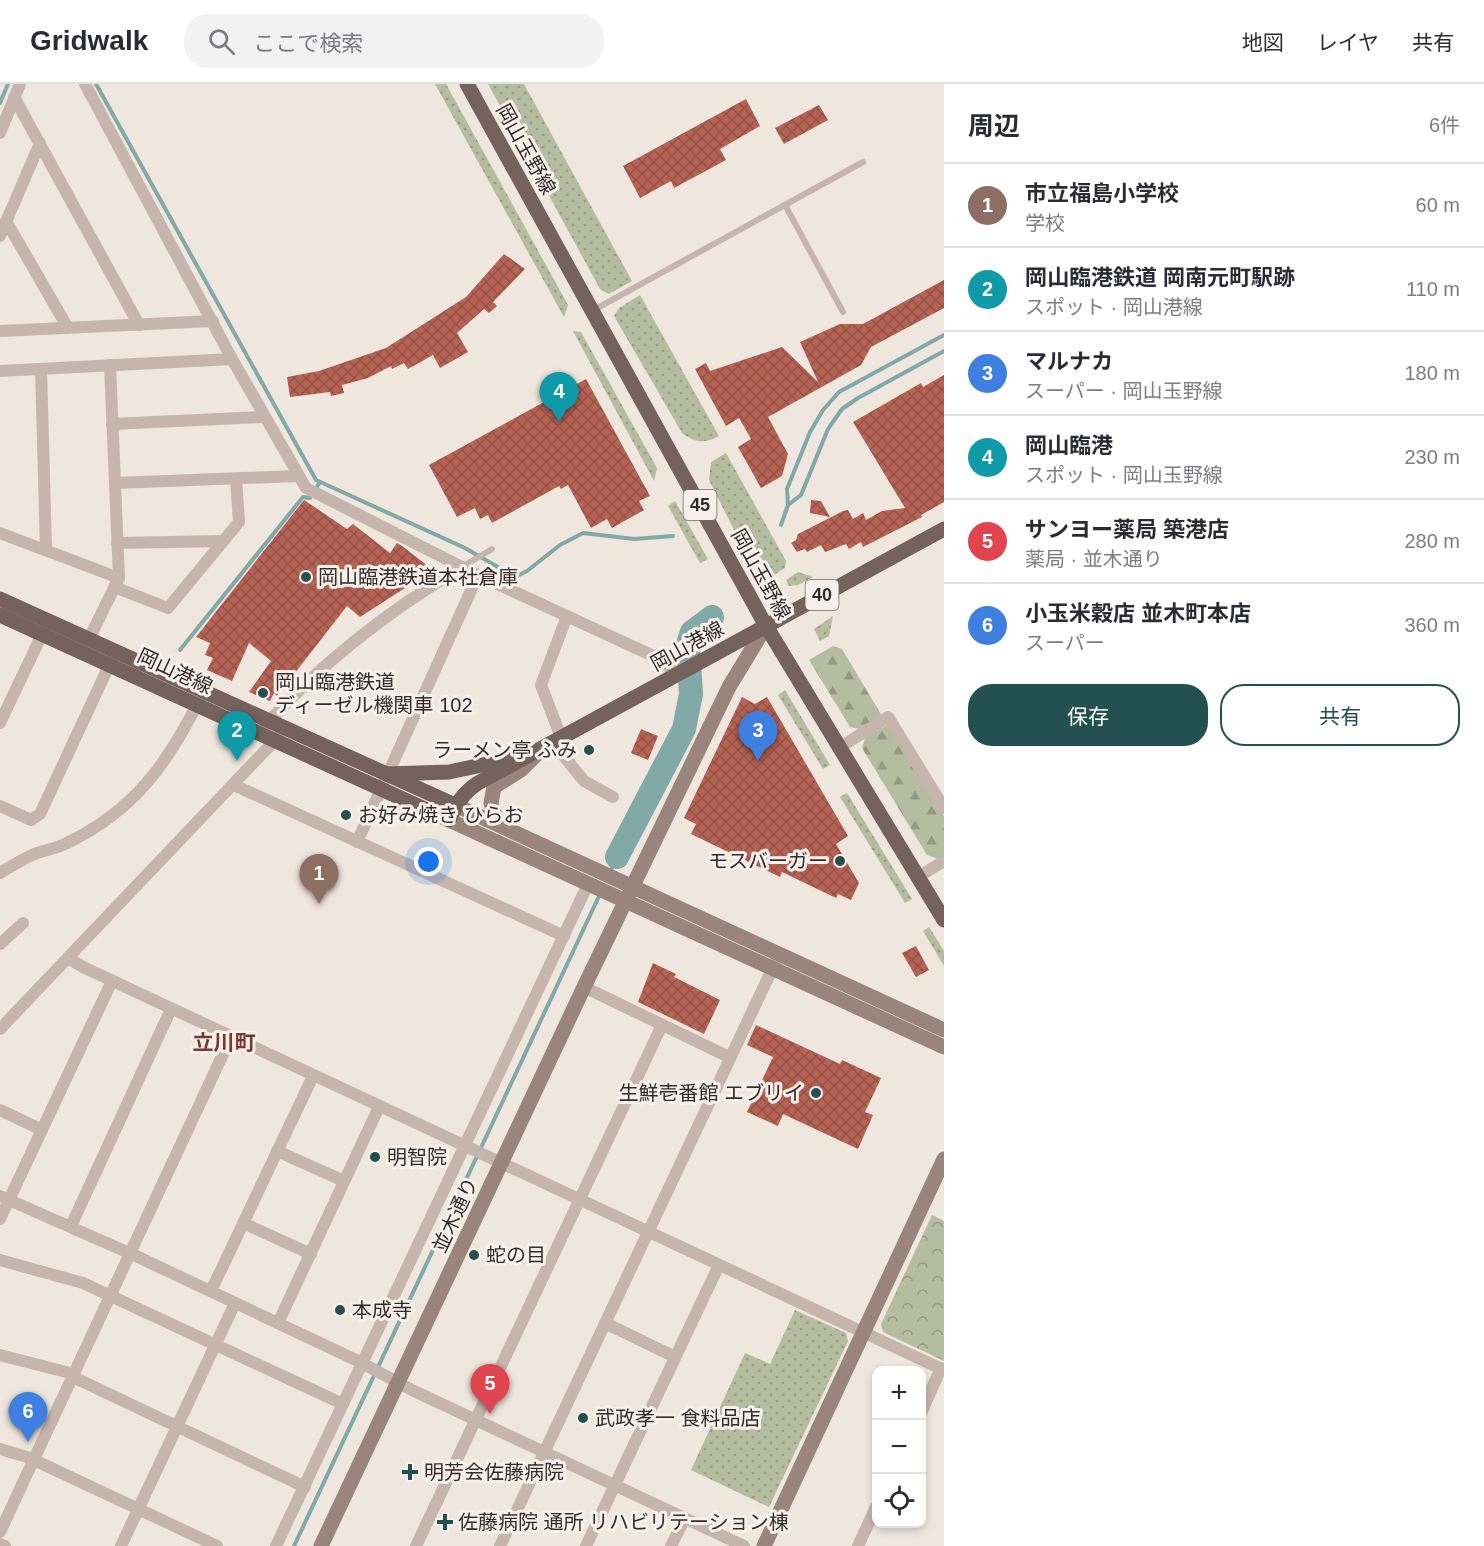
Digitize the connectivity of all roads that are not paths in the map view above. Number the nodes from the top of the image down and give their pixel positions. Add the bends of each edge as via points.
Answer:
1 (20, 84) edge
2 (85, 84) edge
3 (467, 84) edge
4 (14, 97) junction
5 (1, 129) edge
6 (40, 143) junction
7 (863, 162) dead end
8 (785, 204) junction
9 (6, 221) junction
10 (0, 236) edge
11 (591, 312) junction
12 (843, 312) dead end
13 (213, 321) junction
14 (139, 325) junction
15 (68, 328) junction
16 (0, 331) edge
17 (232, 359) junction
18 (110, 365) junction
19 (41, 369) junction
20 (0, 371) edge
21 (264, 417) junction
22 (112, 424) junction
23 (297, 476) junction
24 (236, 478) junction
25 (115, 483) junction
26 (944, 529) edge
27 (0, 532) edge
28 (223, 541) junction
29 (117, 543) junction
30 (492, 549) dead end
31 (46, 550) junction
32 (466, 564) junction
33 (478, 575) junction
34 (116, 582) junction
35 (0, 599) edge
36 (0, 615) edge
37 (567, 616) junction
38 (766, 626) junction
39 (45, 628) junction
40 (86, 646) junction
41 (113, 658) junction
42 (678, 676) junction
43 (200, 698) junction
44 (270, 721) junction
45 (0, 723) edge
46 (286, 728) junction
47 (259, 733) junction
48 (275, 740) junction
49 (558, 742) junction
50 (839, 748) junction
51 (539, 752) junction
52 (384, 781) junction
53 (234, 785) junction
54 (613, 796) dead end
55 (0, 806) edge
56 (944, 808) edge
57 (452, 813) junction
58 (498, 825) junction
59 (357, 842) junction
60 (944, 861) edge
61 (0, 873) edge
62 (918, 877) junction
63 (634, 887) junction
64 (597, 888) junction
65 (626, 902) junction
66 (944, 920) edge
67 (22, 923) dead end
68 (564, 936) junction
69 (0, 944) edge
70 (779, 954) junction
71 (68, 958) junction
72 (771, 970) junction
73 (111, 981) junction
74 (584, 987) junction
75 (171, 1009) junction
76 (662, 1025) junction
77 (942, 1028) edge
78 (0, 1029) edge
79 (231, 1037) junction
80 (944, 1047) edge
81 (729, 1057) junction
82 (313, 1076) junction
83 (379, 1107) junction
84 (0, 1110) edge
85 (42, 1130) junction
86 (469, 1149) junction
87 (277, 1151) junction
88 (944, 1159) edge
89 (502, 1165) junction
90 (344, 1181) junction
91 (5, 1197) edge
92 (579, 1200) junction
93 (0, 1219) edge
94 (243, 1223) junction
95 (71, 1226) junction
96 (647, 1232) junction
97 (129, 1253) junction
98 (311, 1254) junction
99 (0, 1260) edge
100 (719, 1265) junction
101 (211, 1291) junction
102 (110, 1295) junction
103 (235, 1303) junction
104 (278, 1323) junction
105 (605, 1323) junction
106 (864, 1332) junction
107 (215, 1344) junction
108 (0, 1355) edge
109 (675, 1356) junction
110 (365, 1365) junction
111 (943, 1369) edge
112 (74, 1376) junction
113 (398, 1383) junction
114 (926, 1401) edge
115 (343, 1404) junction
116 (475, 1420) junction
117 (177, 1427) junction
118 (0, 1449) edge
119 (543, 1452) junction
120 (34, 1460) junction
121 (614, 1485) junction
122 (305, 1487) junction
123 (138, 1509) junction
124 (872, 1516) edge
125 (685, 1518) junction
126 (0, 1532) edge
127 (0, 1544) edge
128 (5, 1546) edge
129 (121, 1546) edge
130 (217, 1546) edge
131 (276, 1546) edge
132 (321, 1546) edge
133 (416, 1546) edge
134 (500, 1546) edge
135 (586, 1546) edge
136 (672, 1546) edge
137 (744, 1546) edge
138 (764, 1546) edge
139 (858, 1546) edge

1 - 4 street
2 - 13 street
3 - 11 main road, 岡山玉野線 / 45
4 - 5 street
4 - 6 street
6 - 9 street
6 - 14 street
7 - 8 lane
8 - 11 lane
8 - 12 lane
9 - 10 street
9 - 15 street
11 - 38 main road, 岡山玉野線 / 45
13 - 14 street
13 - 17 street
14 - 15 street
15 - 16 street
17 - 18 street
17 - 21 street
18 - 19 street
18 - 22 street
19 - 20 street
19 - 31 street
21 - 22 street
21 - 23 street
22 - 25 street
23 - 24 street
23 - 32 street via 314,491
24 - 25 street
24 - 28 street via 239,522
25 - 29 street
26 - 38 main road, 岡山港線 / 40
27 - 31 street
28 - 29 street
28 - 34 street via 168,608
29 - 34 street
30 - 32 lane
31 - 34 street
32 - 33 street
32 - 44 street via 414,596 347,646
33 - 37 street
33 - 52 street
34 - 40 street
35 - 39 main road, 岡山港線 / 40
36 - 39 main road, 岡山港線 / 40
37 - 42 street via 662,660
37 - 49 street via 540,685
38 - 42 main road, 岡山港線 / 40
38 - 50 main road, 岡山玉野線 / 45
38 - 63 street, 並木通り via 729,687
39 - 40 main road, 岡山港線 / 40
39 - 45 street
40 - 41 main road, 岡山港線 / 40
41 - 43 main road, 岡山港線 / 40
41 - 55 street via 40,814 31,820
42 - 49 main road, 岡山港線 / 40
43 - 44 main road, 岡山港線 / 40
43 - 47 main road, 岡山港線 / 40
43 - 61 street via 147,786 132,801 102,824
44 - 46 main road, 岡山港線 / 40
44 - 47 street
46 - 48 street
46 - 52 main road, 岡山港線 / 40
47 - 48 main road, 岡山港線 / 40
48 - 52 main road, 岡山港線 / 40
48 - 53 street
49 - 51 main road, 岡山港線 / 40
49 - 54 street via 584,781
50 - 56 street via 888,717
50 - 62 main road, 岡山玉野線 / 45
51 - 52 main road, 40 via 449,772 406,771
51 - 57 main road, 岡山港線 / 40 via 466,791
51 - 58 street via 522,770 494,787 491,803
52 - 57 main road, 岡山港線 / 40
52 - 59 street
53 - 59 street
53 - 71 street
57 - 58 street
57 - 64 street
58 - 63 street
59 - 68 street
60 - 62 street
62 - 66 main road, 岡山玉野線 / 45
63 - 65 street, 並木通り
63 - 70 street
64 - 65 street
64 - 68 street
65 - 72 street
65 - 74 street, 並木通り
67 - 69 street
68 - 86 street
70 - 72 street
70 - 77 street
71 - 73 street
71 - 78 street
72 - 80 street
72 - 81 street
73 - 75 street
73 - 85 street
74 - 76 street
74 - 89 street, 並木通り
75 - 79 street
75 - 95 street
76 - 81 street
76 - 92 street
79 - 82 street
79 - 97 street
81 - 96 street
82 - 83 street
82 - 87 street
83 - 86 street
83 - 90 street
84 - 85 street
85 - 91 street
86 - 89 street
86 - 110 street
87 - 90 street
87 - 94 street
88 - 106 street
89 - 92 street
89 - 113 street, 並木通り
90 - 98 street
91 - 93 street
91 - 95 street
92 - 96 street
92 - 116 street
94 - 98 street
94 - 101 street
95 - 97 street
96 - 100 street
96 - 105 street
97 - 101 street
97 - 102 street
98 - 104 street
99 - 102 street via 83,1283
100 - 106 street
100 - 109 street
101 - 103 street
102 - 107 street
102 - 112 street
103 - 104 street
103 - 107 street
104 - 110 street
105 - 109 street
105 - 119 street
106 - 111 street
106 - 138 street
107 - 115 street
107 - 117 street
108 - 112 street
109 - 121 street
110 - 113 street
110 - 115 street
111 - 114 street
112 - 117 street
112 - 120 street
113 - 116 street
113 - 132 street, 並木通り
115 - 122 street
116 - 119 street
116 - 133 street
117 - 122 street
117 - 123 street
118 - 120 street
119 - 121 street
119 - 134 street
120 - 123 street
120 - 126 street
121 - 125 street
121 - 135 street
122 - 131 street
123 - 129 street
123 - 130 street
124 - 139 street
125 - 136 street
125 - 137 street
127 - 128 street

